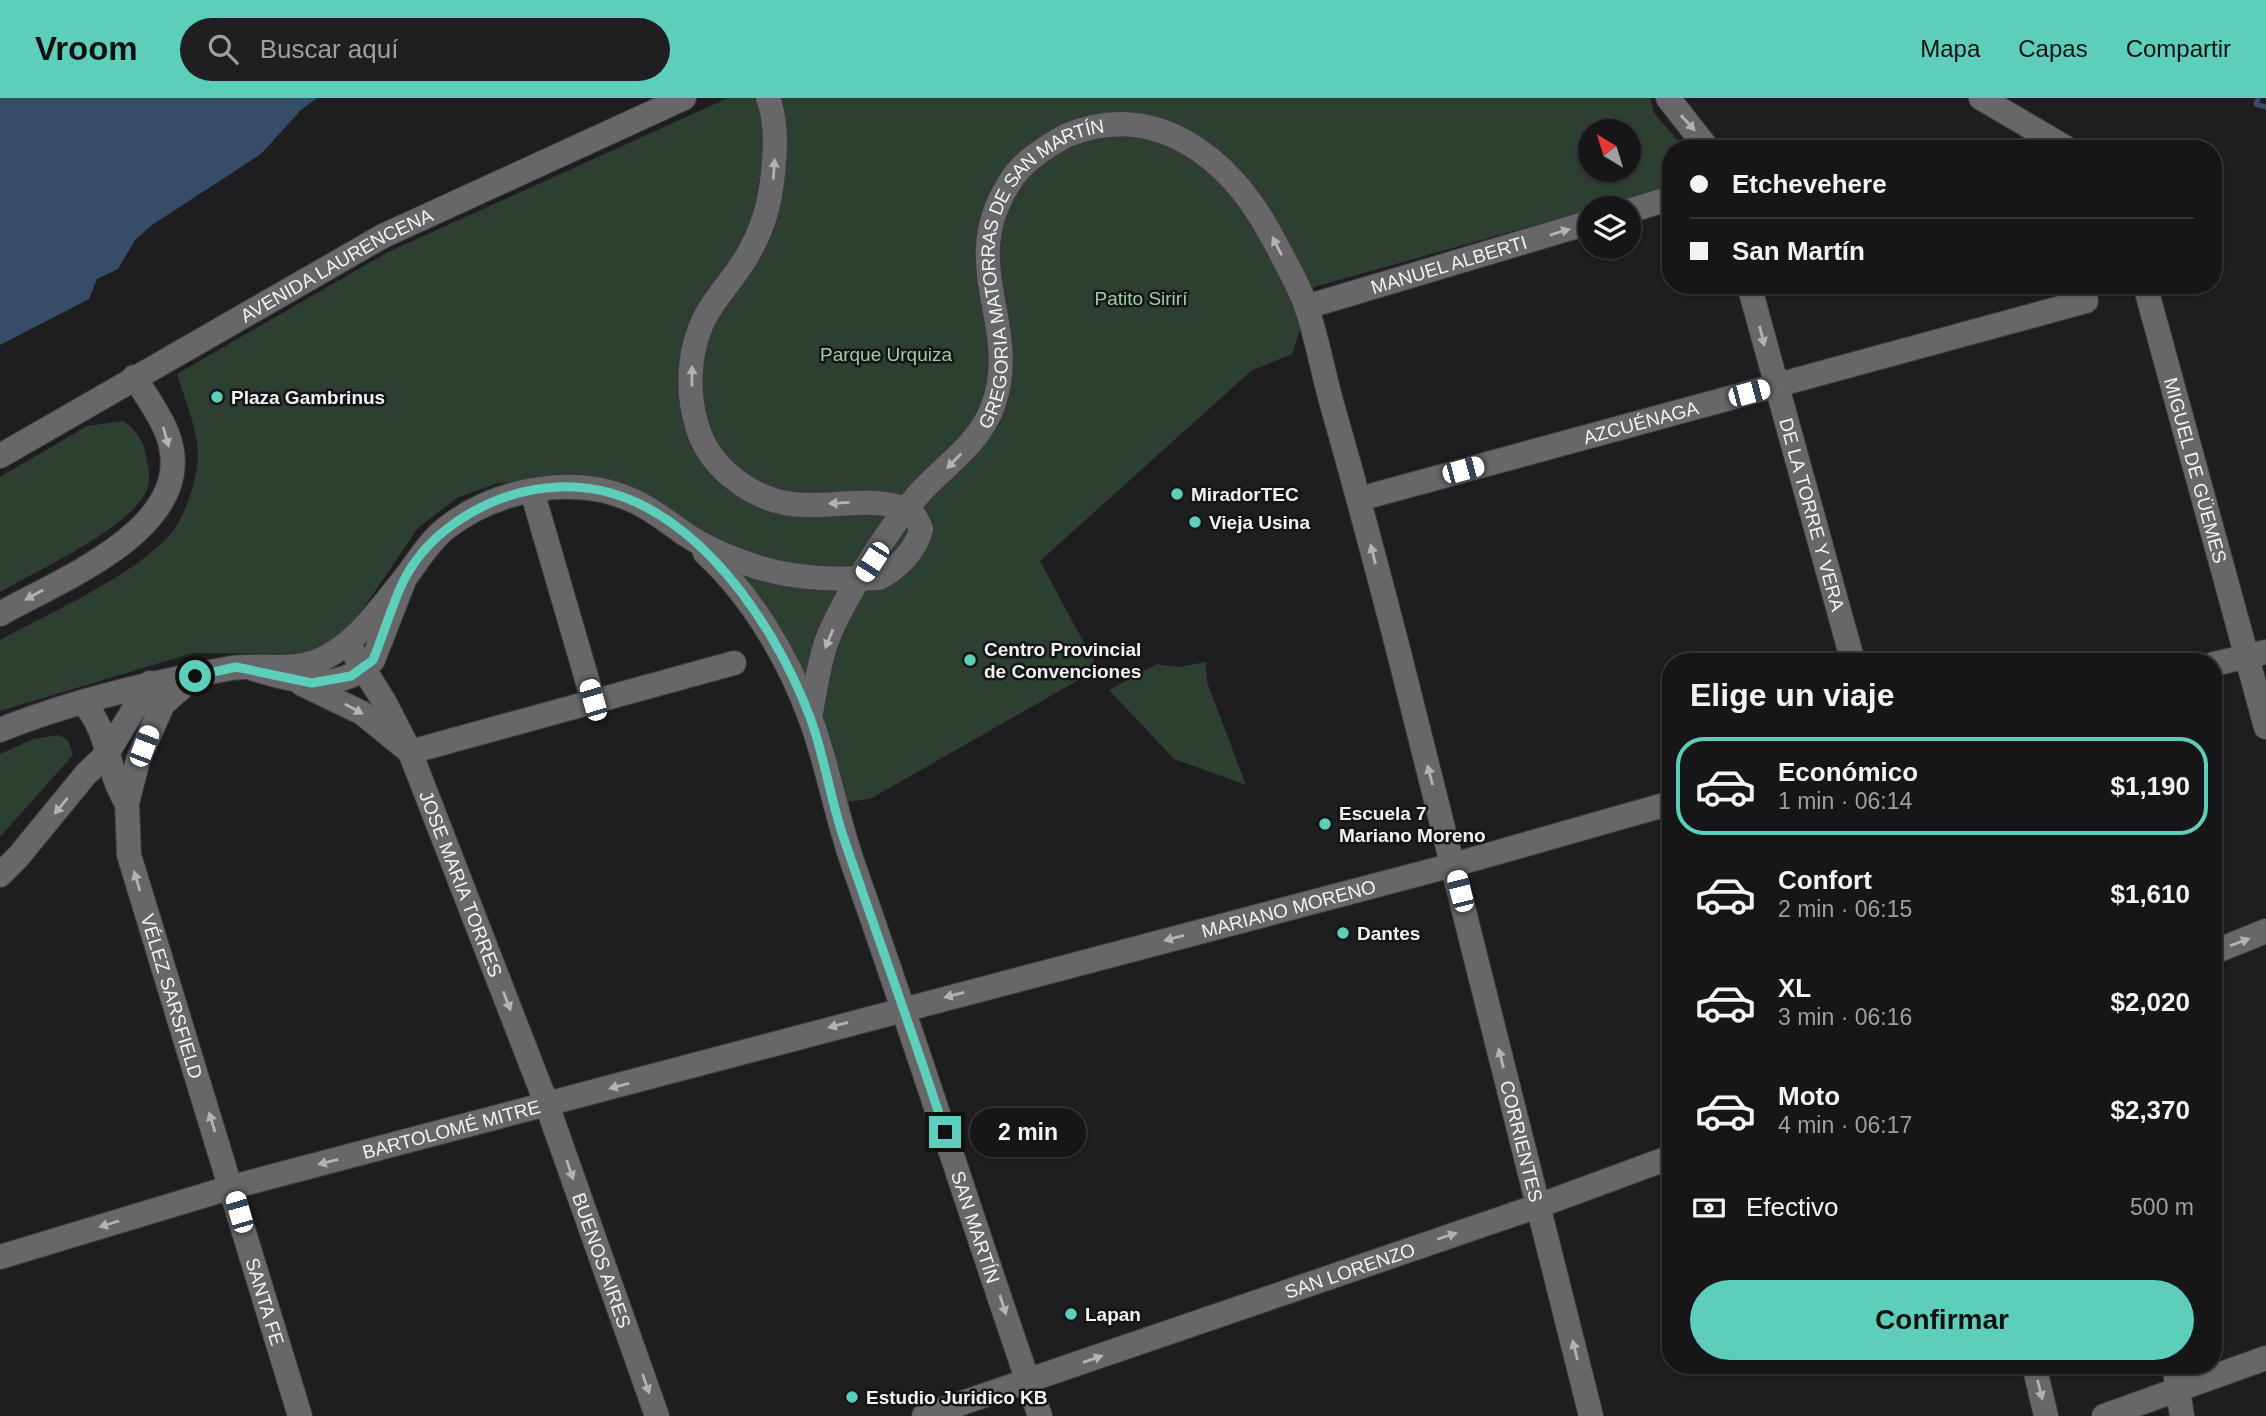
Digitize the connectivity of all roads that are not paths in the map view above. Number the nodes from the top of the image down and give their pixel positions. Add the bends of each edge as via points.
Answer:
1 (684, 98) edge
2 (768, 98) edge
3 (1668, 98) edge
4 (1981, 98) edge
5 (1701, 140) edge
6 (2053, 140) edge
7 (1662, 201) edge
8 (1641, 207) edge
9 (1578, 226) edge
10 (1751, 294) edge
11 (2148, 294) edge
12 (2086, 301) dead end
13 (1306, 307) junction
14 (134, 377) junction
15 (1775, 386) junction
16 (0, 456) edge
17 (532, 491) junction
18 (1359, 499) junction
19 (906, 509) junction
20 (687, 536) junction
21 (405, 578) junction
22 (861, 579) junction
23 (0, 614) edge
24 (348, 644) junction
25 (1850, 653) edge
26 (2257, 654) edge
27 (2222, 662) edge
28 (734, 663) dead end
29 (254, 669) junction
30 (362, 670) junction
31 (195, 676) junction
32 (292, 681) junction
33 (150, 683) junction
34 (593, 700) junction
35 (85, 704) junction
36 (810, 717) junction
37 (2266, 727) edge
38 (0, 730) edge
39 (410, 752) junction
40 (106, 755) junction
41 (127, 803) junction
42 (1662, 806) edge
43 (1453, 865) junction
44 (0, 875) edge
45 (2266, 931) edge
46 (2222, 949) edge
47 (904, 1007) junction
48 (547, 1105) junction
49 (1662, 1160) edge
50 (232, 1187) junction
51 (1538, 1206) junction
52 (0, 1257) edge
53 (2266, 1358) edge
54 (2222, 1367) edge
55 (2036, 1374) edge
56 (2176, 1377) edge
57 (1028, 1381) junction
58 (300, 1416) edge
59 (657, 1416) edge
60 (925, 1416) edge
61 (1041, 1416) edge
62 (1591, 1416) edge
63 (2046, 1416) edge
64 (2104, 1416) edge
65 (2182, 1416) edge

1 - 14 street, AVENIDA LAURENCENA via 383,236
19 -> 2 street via 850,503 803,505 751,491 726,473 697,427 691,394 698,330 751,250 772,190 775,152
3 -> 5 street
4 - 6 street
7 - 8 street
13 -> 9 street, MANUEL ALBERTI
10 -> 15 street, DE LA TORRE Y VERA
11 - 26 street, MIGUEL DE GÜEMES
12 - 15 street, AZCUÉNAGA
13 - 18 street, GREGORIA MATORRAS DE SAN MARTÍN
13 -> 19 street, GREGORIA MATORRAS DE SAN MARTÍN via 1268,229 1227,171 1203,149 1181,133 1132,118 1108,119 1077,129 1032,156 1011,179 998,203 985,251 1001,351 1000,382 992,410 975,438
14 - 16 street, AVENIDA LAURENCENA
14 -> 23 street via 168,435 169,488 133,537
15 - 18 street, AZCUÉNAGA
15 - 25 street, DE LA TORRE Y VERA
17 - 20 street via 576,486 610,492 656,512
17 - 21 street via 468,513 443,531
17 - 34 street
43 -> 18 street, GREGORIA MATORRAS DE SAN MARTÍN
19 - 22 street, GREGORIA MATORRAS DE SAN MARTÍN
20 - 22 street via 777,573
20 - 36 street, SAN MARTÍN via 724,570 752,609 782,654
21 - 24 street
21 - 30 street via 373,660
22 -> 36 street, GREGORIA MATORRAS DE SAN MARTÍN via 828,637
24 - 29 street via 300,666
24 - 30 street
26 - 27 street
26 - 37 street, MIGUEL DE GÜEMES
28 - 34 street
29 - 31 street via 236,667
29 - 32 street
30 - 32 street via 336,680
30 - 39 street, JOSE MARIA TORRES
31 - 33 street
31 - 41 street, VÉLEZ SARSFIELD via 163,704 138,760
32 -> 39 street via 362,713
33 - 35 street
33 - 40 street
34 - 39 street
35 - 38 street
35 - 40 street, VÉLEZ SARSFIELD via 102,730
36 - 47 street, SAN MARTÍN via 842,832
39 -> 48 street, JOSE MARIA TORRES
40 - 41 street, VÉLEZ SARSFIELD via 117,789
40 -> 44 street
50 -> 41 street, VÉLEZ SARSFIELD via 129,855
42 - 43 street, MARIANO MORENO
43 -> 47 street, MARIANO MORENO
51 -> 43 street, CORRIENTES
46 -> 45 street
47 -> 48 street, BARTOLOMÉ MITRE
47 -> 57 street, SAN MARTÍN
48 -> 50 street, BARTOLOMÉ MITRE
48 -> 59 street, BUENOS AIRES
49 - 51 street, SAN LORENZO
50 -> 52 street, BARTOLOMÉ MITRE
50 - 58 street, SANTA FE
57 -> 51 street, SAN LORENZO
62 -> 51 street, CORRIENTES
53 - 54 street
55 -> 63 street
56 - 64 street
56 - 65 street
57 - 60 street, SAN LORENZO
57 - 61 street, SAN MARTÍN

